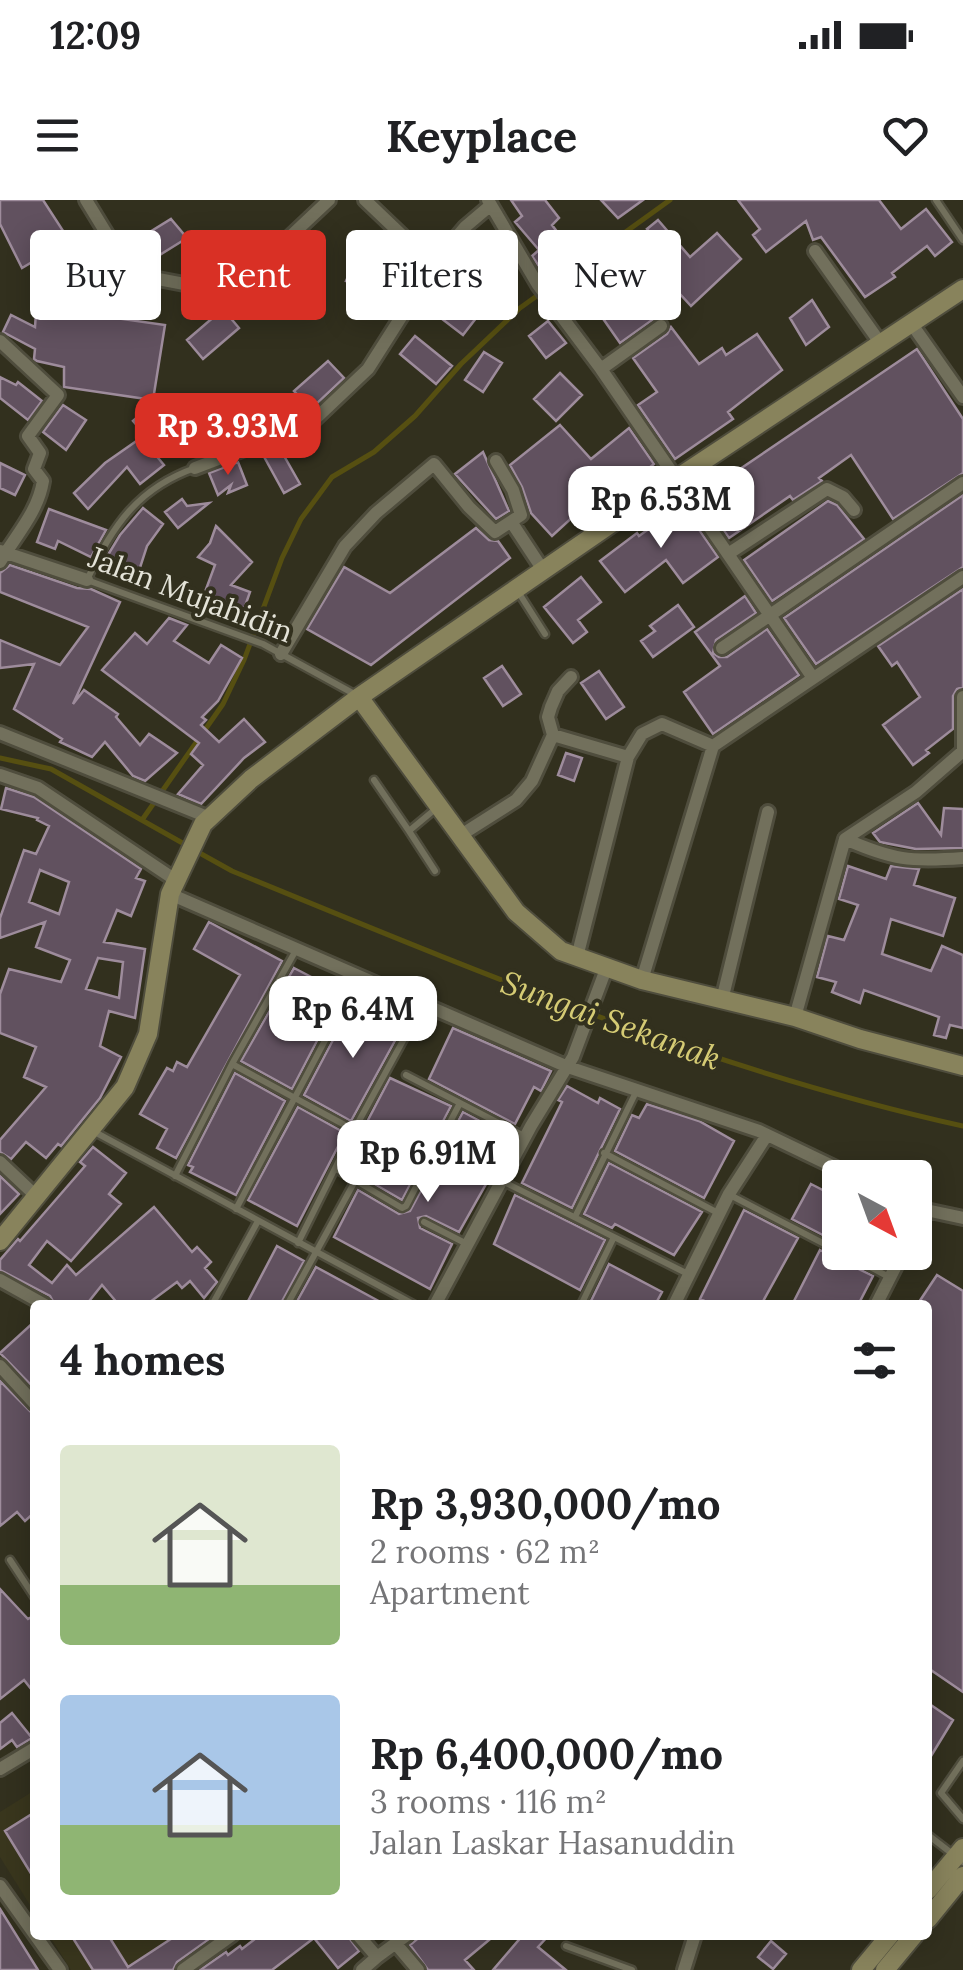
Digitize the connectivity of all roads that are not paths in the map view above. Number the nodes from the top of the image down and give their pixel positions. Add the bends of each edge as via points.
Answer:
1 (86, 200) edge
2 (329, 200) edge
3 (365, 200) edge
4 (936, 200) edge
5 (490, 202) edge
6 (397, 230) edge
7 (463, 230) edge
8 (963, 240) edge
9 (815, 250) dead end
10 (963, 289) edge
11 (399, 320) edge
12 (911, 324) junction
13 (661, 326) dead end
14 (0, 341) edge
15 (881, 344) junction
16 (601, 369) junction
17 (963, 397) edge
18 (496, 461) dead end
19 (195, 468) joint
20 (676, 479) junction
21 (963, 482) edge
22 (854, 510) dead end
23 (512, 522) junction
24 (728, 554) junction
25 (2, 555) edge
26 (544, 570) junction
27 (963, 578) edge
28 (87, 580) junction
29 (516, 589) junction
30 (770, 617) junction
31 (545, 634) dead end
32 (722, 648) dead end
33 (280, 654) junction
34 (571, 677) dead end
35 (812, 678) junction
36 (359, 697) junction
37 (963, 697) edge
38 (0, 733) edge
39 (552, 735) junction
40 (713, 746) junction
41 (628, 756) junction
42 (0, 775) edge
43 (374, 780) dead end
44 (440, 805) junction
45 (768, 812) dead end
46 (206, 821) junction
47 (409, 831) junction
48 (461, 835) junction
49 (845, 839) junction
50 (963, 858) edge
51 (435, 871) dead end
52 (175, 883) junction
53 (296, 949) junction
54 (578, 958) junction
55 (606, 969) junction
56 (358, 976) junction
57 (642, 980) junction
58 (722, 1000) junction
59 (423, 1005) junction
60 (796, 1017) junction
61 (570, 1062) junction
62 (232, 1064) junction
63 (963, 1066) edge
64 (406, 1075) dead end
65 (637, 1090) junction
66 (294, 1098) junction
67 (460, 1103) junction
68 (90, 1130) junction
69 (354, 1130) junction
70 (767, 1134) junction
71 (525, 1136) junction
72 (604, 1153) junction
73 (822, 1161) edge
74 (0, 1162) edge
75 (336, 1169) junction
76 (174, 1176) junction
77 (502, 1180) junction
78 (355, 1181) junction
79 (729, 1194) junction
80 (37, 1197) junction
81 (236, 1209) junction
82 (932, 1211) edge
83 (719, 1214) junction
84 (575, 1217) junction
85 (963, 1218) edge
86 (258, 1222) junction
87 (424, 1222) dead end
88 (613, 1238) junction
89 (0, 1240) edge
90 (822, 1242) edge
91 (298, 1243) junction
92 (468, 1245) junction
93 (316, 1254) junction
94 (875, 1270) edge
95 (894, 1270) edge
96 (689, 1274) junction
97 (890, 1278) junction
98 (0, 1280) edge
99 (37, 1300) edge
100 (215, 1300) edge
101 (290, 1300) edge
102 (405, 1300) edge
103 (439, 1300) edge
104 (583, 1300) edge
105 (680, 1300) edge
106 (879, 1300) edge
107 (0, 1366) edge
108 (30, 1399) edge
109 (10, 1560) dead end
110 (30, 1590) edge
111 (30, 1751) edge
112 (963, 1761) edge
113 (0, 1770) edge
114 (963, 1819) edge
115 (932, 1838) edge
116 (960, 1855) edge
117 (963, 1876) edge
118 (0, 1886) edge
119 (932, 1886) edge
120 (932, 1913) edge
121 (30, 1928) edge
122 (39, 1940) edge
123 (225, 1940) edge
124 (362, 1940) edge
125 (401, 1940) edge
126 (403, 1940) edge
127 (693, 1940) edge
128 (886, 1940) edge
129 (910, 1940) edge
130 (566, 1946) dead end
131 (377, 1957) junction
132 (60, 1970) edge
133 (183, 1970) edge
134 (362, 1970) edge
135 (418, 1970) edge
136 (632, 1970) edge
137 (684, 1970) edge
138 (861, 1970) edge
139 (884, 1970) edge

1 - 2 street via 138,275 237,294
3 - 6 street
4 - 8 lane
5 - 7 street
5 - 16 street via 538,285
9 - 15 street
10 - 12 street
11 - 19 street via 368,368 310,424
12 - 15 street
12 - 17 street
13 - 16 street
14 - 25 street via 58,395 29,434 40,453 34,470 43,484 32,517
15 - 20 street
16 - 20 street
18 - 23 street via 521,515
19 - 28 lane via 138,498
20 - 24 street
20 - 26 street
21 - 30 street
22 - 24 street via 827,490
23 - 26 street
23 - 33 street via 496,532 434,464 345,546
24 - 30 street
25 - 28 street, Jalan Mujahidin
26 - 29 street
27 - 35 street
28 - 33 lane, Jalan Mujahidin
29 - 31 lane
29 - 36 street
30 - 32 street
30 - 35 street
33 - 36 lane, Jalan Mujahidin
34 - 39 street via 551,707
35 - 40 street
36 - 44 street
36 - 46 street
37 - 49 street via 963,752
38 - 46 street
39 - 41 street
39 - 48 street via 516,800
40 - 41 street via 662,724 642,734
40 - 57 street
41 - 54 street
42 - 52 street via 38,788
43 - 47 lane
44 - 47 lane
44 - 48 street
45 - 58 street
46 - 52 street
47 - 51 lane
48 - 54 street via 516,912
49 - 50 street via 889,858
49 - 60 street
52 - 53 street
52 - 68 street via 139,1061 126,1088
53 - 56 street
53 - 62 lane
54 - 55 street
55 - 57 street
55 - 61 street
56 - 59 street
56 - 66 lane
57 - 58 street
58 - 60 street
59 - 61 street
59 - 69 lane
60 - 63 street
61 - 65 street
61 - 71 street
62 - 66 lane
62 - 76 lane
64 - 67 lane
65 - 70 street
65 - 72 lane
66 - 69 lane
66 - 81 lane
67 - 71 lane
67 - 78 lane via 406,1206
68 - 76 lane
68 - 80 street
69 - 75 lane
70 - 73 street
70 - 79 street
71 - 77 street
72 - 83 lane
72 - 84 lane
74 - 80 street
75 - 78 lane
75 - 91 lane
76 - 81 lane
77 - 84 lane
77 - 92 street
78 - 93 lane
79 - 83 street
79 - 90 lane
80 - 89 street
81 - 86 lane
82 - 85 street
83 - 96 street
84 - 88 lane
86 - 91 lane
86 - 100 lane
87 - 92 lane
88 - 96 lane
88 - 104 lane
91 - 93 lane
92 - 103 street
93 - 101 lane
93 - 102 lane
94 - 97 lane
95 - 97 street
96 - 105 street
97 - 106 street
98 - 99 street
107 - 108 street
109 - 110 lane
111 - 113 street
112 - 114 lane via 941,1792
115 - 116 lane
116 - 119 street
117 - 120 street
118 - 121 street
122 - 132 street
123 - 133 street
124 - 131 street
125 - 131 street
126 - 135 street
127 - 137 street
128 - 138 street
129 - 139 street
130 - 136 lane
131 - 134 street

